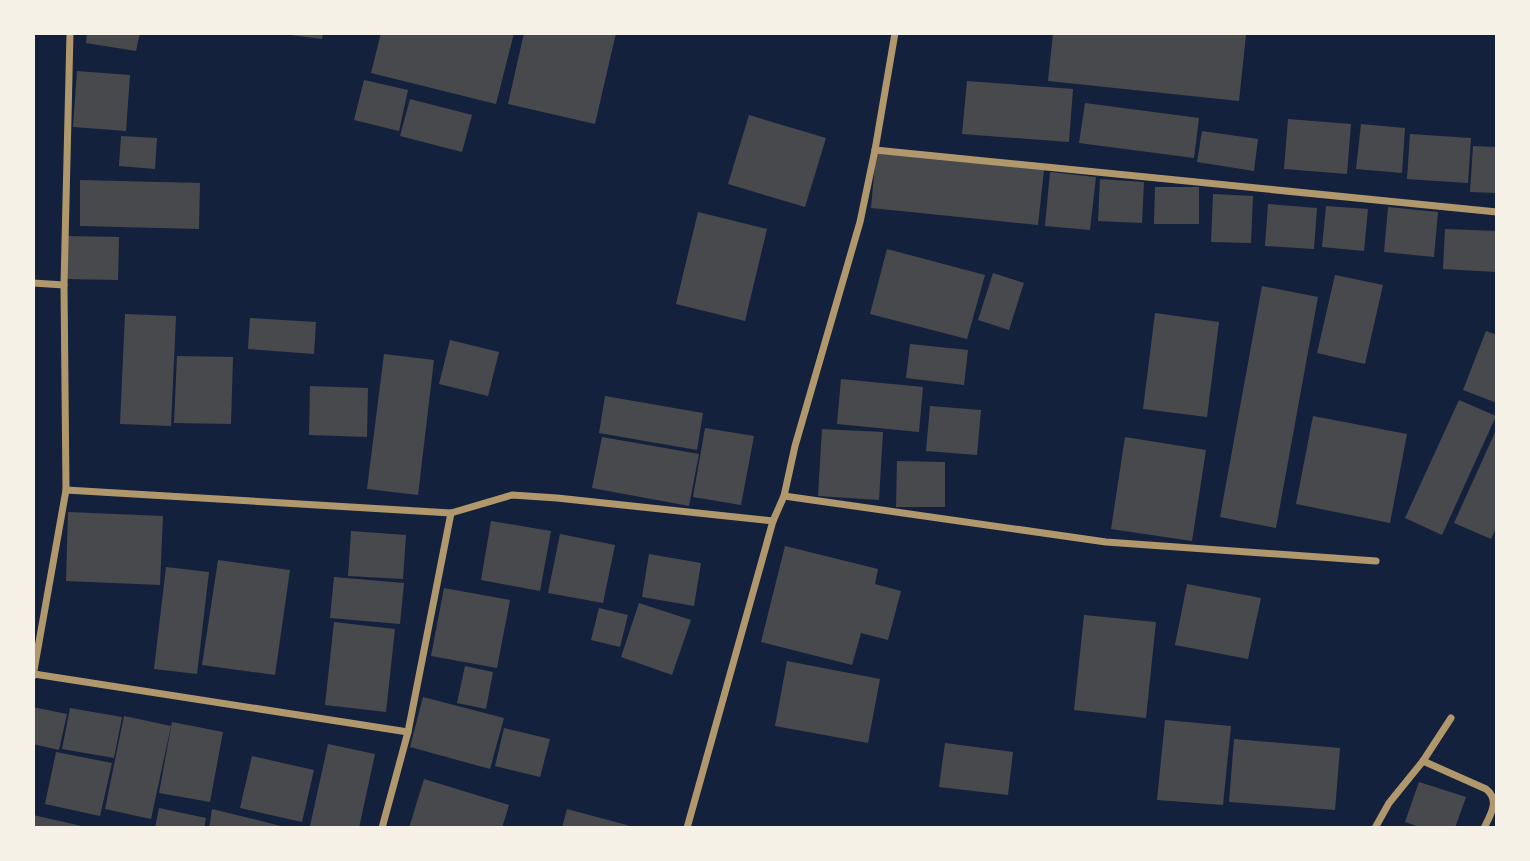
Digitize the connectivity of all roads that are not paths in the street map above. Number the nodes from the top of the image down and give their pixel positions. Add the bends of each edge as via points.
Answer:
1 (70, 33) edge
2 (895, 33) edge
3 (875, 150) junction
4 (1497, 212) edge
5 (33, 283) edge
6 (64, 285) junction
7 (65, 490) junction
8 (784, 496) junction
9 (451, 513) junction
10 (773, 521) junction
11 (1376, 561) dead end
12 (34, 675) edge
13 (1451, 718) dead end
14 (408, 732) junction
15 (1423, 761) junction
16 (382, 828) edge
17 (687, 828) edge
18 (1375, 828) edge
19 (1484, 828) edge

1 - 6 street
2 - 3 street
3 - 4 street
3 - 8 street via 860,222 794,446
5 - 6 street
6 - 7 street
7 - 9 street
7 - 12 street
8 - 10 street
8 - 11 street via 1106,542
9 - 10 street via 512,495
9 - 14 street
10 - 17 street
12 - 14 street
13 - 15 street
14 - 16 street
15 - 18 street
15 - 19 street via 1492,794 1492,811

